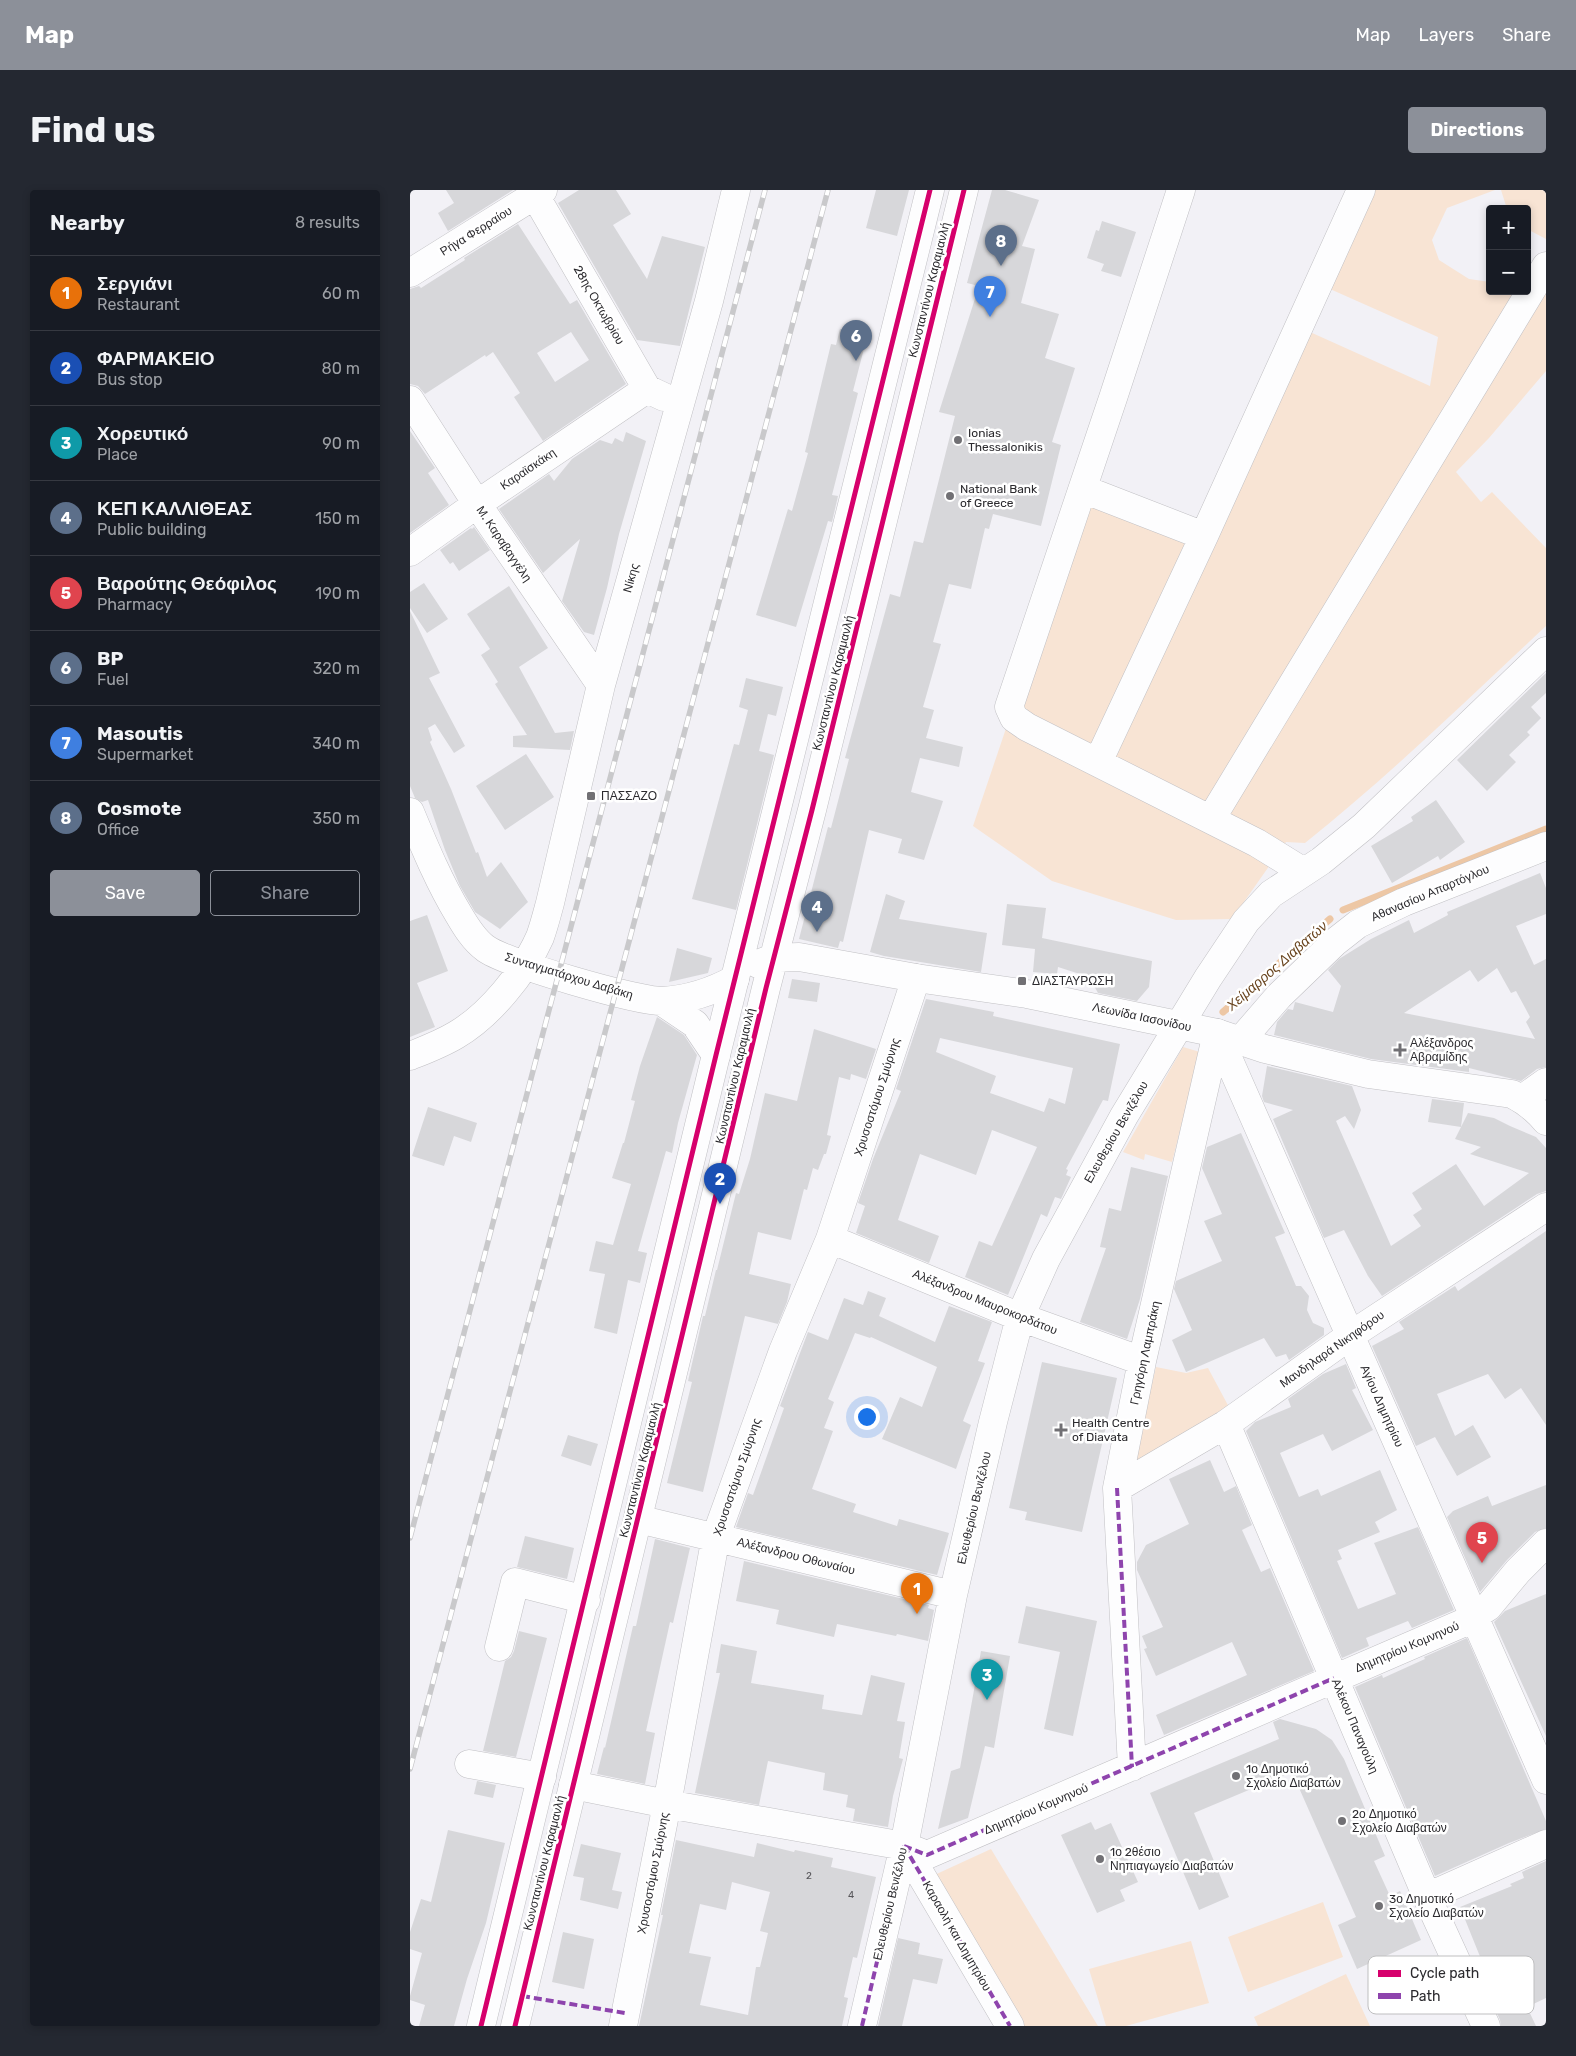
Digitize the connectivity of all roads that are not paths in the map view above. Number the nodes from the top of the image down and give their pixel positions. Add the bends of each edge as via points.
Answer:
1 (736, 190) edge
2 (930, 190) edge
3 (964, 190) edge
4 (1181, 190) edge
5 (1361, 190) edge
6 (537, 192) edge
7 (1546, 266) edge
8 (410, 273) edge
9 (647, 389) junction
10 (410, 400) edge
11 (680, 405) junction
12 (1082, 489) junction
13 (477, 504) junction
14 (1204, 536) junction
15 (410, 552) edge
16 (1546, 651) edge
17 (601, 685) junction
18 (1098, 762) junction
19 (410, 812) edge
20 (1211, 820) junction
21 (1545, 848) edge
22 (1304, 872) junction
23 (773, 958) junction
24 (525, 965) junction
25 (916, 978) junction
26 (735, 979) junction
27 (661, 1001) junction
28 (1179, 1024) junction
29 (1228, 1037) junction
30 (410, 1056) edge
31 (716, 1056) junction
32 (1546, 1082) edge
33 (1522, 1099) junction
34 (1546, 1121) edge
35 (1546, 1207) edge
36 (830, 1239) junction
37 (1020, 1317) junction
38 (1351, 1335) junction
39 (1142, 1361) junction
40 (1226, 1424) junction
41 (1117, 1488) junction
42 (638, 1519) junction
43 (716, 1536) junction
44 (1546, 1543) edge
45 (954, 1595) junction
46 (586, 1600) junction
47 (1475, 1617) junction
48 (499, 1647) dead end
49 (1334, 1678) junction
50 (469, 1764) dead end
51 (1132, 1768) junction
52 (542, 1776) junction
53 (1546, 1780) edge
54 (573, 1785) junction
55 (667, 1804) junction
56 (1546, 1844) edge
57 (904, 1846) junction
58 (1427, 1897) junction
59 (1454, 1956) edge
60 (1481, 2014) edge
61 (481, 2026) edge
62 (515, 2026) edge
63 (623, 2026) edge
64 (862, 2026) edge
65 (1010, 2026) edge
66 (1486, 2026) edge

1 - 11 street, Νίκης
2 - 26 street, Κωνσταντίνου Καραμανλή
3 - 23 street, Κωνσταντίνου Καραμανλή
4 - 12 street
5 - 14 street
6 - 8 street, Ρήγα Φερραίου
6 - 9 street, 28ης Οκτωβρίου
7 - 20 street
9 - 11 street
9 - 13 street, Καραϊσκάκη
10 - 13 street, Μ. Καραβαγγέλη
11 - 17 street, Νίκης
12 - 14 street
12 - 18 street via 1009,707 1014,718 1027,727
13 - 15 street, Καραϊσκάκη
13 - 17 street, Μ. Καραβαγγέλη
14 - 18 street
16 - 22 street, Ελευθερίου Βενιζέλου via 1394,799 1336,850
17 - 24 street, Νίκης via 550,904 540,936
18 - 20 street
19 - 24 street, Συνταγματάρχου Δαβάκη via 442,886 470,933 485,949
20 - 22 street
21 - 29 street, Αθανασίου Απαρτόγλου via 1404,902 1358,924 1279,996
22 - 28 street, Ελευθερίου Βενιζέλου via 1271,894 1246,920
23 - 25 street, Λεωνίδα Ιασονίδου via 799,957
23 - 26 street, Λεωνίδα Ιασονίδου
23 - 42 street, Κωνσταντίνου Καραμανλή
24 - 27 street, Συνταγματάρχου Δαβάκη via 616,992
24 - 30 street, Νίκης via 477,1020 456,1035
25 - 28 street, Λεωνίδα Ιασονίδου via 1027,994
25 - 36 street, Χρυσοστόμου Σμύρνης
26 - 27 street, Συνταγματάρχου Δαβάκη via 700,996
26 - 31 street, Κωνσταντίνου Καραμανλή
27 - 31 street, Συνταγματάρχου Δαβάκη via 696,1024
28 - 29 street, Λεωνίδα Ιασονίδου
28 - 37 street, Ελευθερίου Βενιζέλου via 1086,1183
29 - 33 street, Λεωνίδα Ιασονίδου via 1265,1050 1368,1074 1501,1092
29 - 38 street, Αγίου Δημητρίου
29 - 39 street, Γρηγόρη Λαμπράκη
31 - 46 street, Κωνσταντίνου Καραμανλή
32 - 33 street
33 - 34 street
35 - 38 street, Μανδηλαρά Νικηφόρου
36 - 37 street, Αλέξανδρου Μαυροκορδάτου
36 - 43 street, Χρυσοστόμου Σμύρνης via 783,1351
37 - 39 street, Αλέξανδρου Μαυροκορδάτου
37 - 45 street, Ελευθερίου Βενιζέλου
38 - 40 street, Μανδηλαρά Νικηφόρου
38 - 47 street, Αγίου Δημητρίου
39 - 41 street, Γρηγόρη Λαμπράκη
40 - 41 street, Μανδηλαρά Νικηφόρου
40 - 49 street, Αλέκου Παναγούλη
41 - 51 street, Γρηγόρη Λαμπράκη
42 - 43 street, Αλέξανδρου Οθωναίου
42 - 54 street, Κωνσταντίνου Καραμανλή
43 - 45 street, Αλέξανδρου Οθωναίου
43 - 55 street, Χρυσοστόμου Σμύρνης
44 - 47 street, Δημητρίου Κομνηνού
45 - 57 street, Ελευθερίου Βενιζέλου
46 - 48 street via 515,1582
46 - 52 street, Κωνσταντίνου Καραμανλή
47 - 49 street, Δημητρίου Κομνηνού
47 - 53 street, Αγίου Δημητρίου
49 - 51 street, Δημητρίου Κομνηνού
49 - 58 street, Αλέκου Παναγούλη
50 - 52 street
51 - 57 street, Δημητρίου Κομνηνού via 927,1855
52 - 61 street, Κωνσταντίνου Καραμανλή
54 - 55 street, Δημητρίου Κομνηνού
54 - 62 street, Κωνσταντίνου Καραμανλή
55 - 57 street, Δημητρίου Κομνηνού
55 - 63 street, Χρυσοστόμου Σμύρνης
56 - 58 street
57 - 64 street, Ελευθερίου Βενιζέλου
57 - 65 street, Καραολή και Δημητρίου
58 - 59 street, Αλέκου Παναγούλη
60 - 66 street, Αλέκου Παναγούλη

